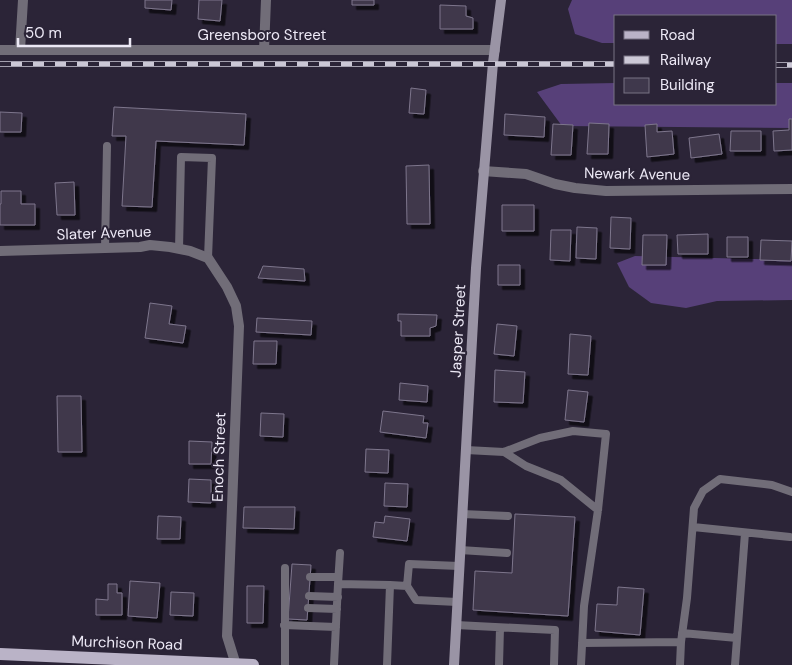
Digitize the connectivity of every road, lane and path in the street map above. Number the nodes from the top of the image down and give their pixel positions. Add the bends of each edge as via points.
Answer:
1 (23, 0) edge
2 (266, 0) edge
3 (501, 0) edge
4 (0, 50) edge
5 (20, 50) junction
6 (264, 50) junction
7 (494, 50) junction
8 (107, 146) dead end
9 (483, 172) junction
10 (792, 189) edge
11 (105, 248) junction
12 (179, 249) junction
13 (0, 251) edge
14 (208, 258) junction
15 (466, 450) junction
16 (504, 452) junction
17 (792, 492) edge
18 (598, 510) junction
19 (462, 514) junction
20 (508, 516) dead end
21 (693, 527) junction
22 (745, 533) junction
23 (790, 537) dead end
24 (460, 550) junction
25 (340, 553) dead end
26 (507, 553) dead end
27 (459, 566) junction
28 (287, 574) dead end
29 (310, 577) dead end
30 (338, 581) junction
31 (390, 585) junction
32 (407, 586) junction
33 (309, 596) dead end
34 (338, 597) junction
35 (457, 602) junction
36 (308, 608) dead end
37 (337, 609) junction
38 (284, 625) junction
39 (456, 626) junction
40 (336, 627) junction
41 (500, 628) junction
42 (682, 633) junction
43 (737, 638) junction
44 (681, 642) junction
45 (582, 643) junction
46 (0, 654) edge
47 (48, 660) edge
48 (236, 665) edge
49 (253, 665) edge
50 (285, 665) edge
51 (334, 665) edge
52 (387, 665) edge
53 (454, 665) edge
54 (499, 665) edge
55 (554, 665) edge
56 (581, 665) edge
57 (680, 665) edge
58 (735, 665) edge

1 - 5 street
2 - 6 street
3 - 7 street, Jasper Street
4 - 5 street, Greensboro Street
5 - 6 street, Greensboro Street
6 - 7 street, Greensboro Street
7 - 9 street, Jasper Street
8 - 11 lane
9 - 10 street, Newark Avenue via 526,174 555,184 606,191
9 - 15 street, Jasper Street
11 - 12 street, Slater Avenue via 150,245
11 - 13 street, Slater Avenue
12 - 14 street, Slater Avenue
12 - 14 lane via 181,157 212,158
14 - 48 street, Enoch Street via 236,306 239,326 227,636
15 - 16 lane
15 - 19 street, Jasper Street
16 - 18 lane via 526,466 561,480
16 - 18 lane via 540,438 573,431 606,434
17 - 21 lane via 772,485 720,479 703,491 694,508
18 - 45 lane
19 - 20 lane
19 - 24 street, Jasper Street
21 - 22 lane
21 - 42 lane
22 - 23 lane
22 - 43 lane
24 - 26 lane
24 - 27 street, Jasper Street
25 - 30 lane
27 - 32 lane via 409,564
27 - 35 street, Jasper Street
28 - 38 lane
29 - 30 lane
30 - 31 lane
30 - 34 lane
31 - 32 lane
31 - 52 lane
32 - 35 lane via 416,600
33 - 34 lane
34 - 37 lane
35 - 39 street, Jasper Street
36 - 37 lane
37 - 40 lane
38 - 40 lane
38 - 50 lane
39 - 41 lane
39 - 53 street, Jasper Street
40 - 51 lane
41 - 54 lane
41 - 55 lane via 555,630
42 - 43 lane
42 - 44 lane
43 - 58 lane
44 - 45 lane
44 - 57 lane
45 - 56 lane
46 - 47 main road, Murchison Road
47 - 48 main road, Murchison Road
48 - 49 main road, Murchison Road

